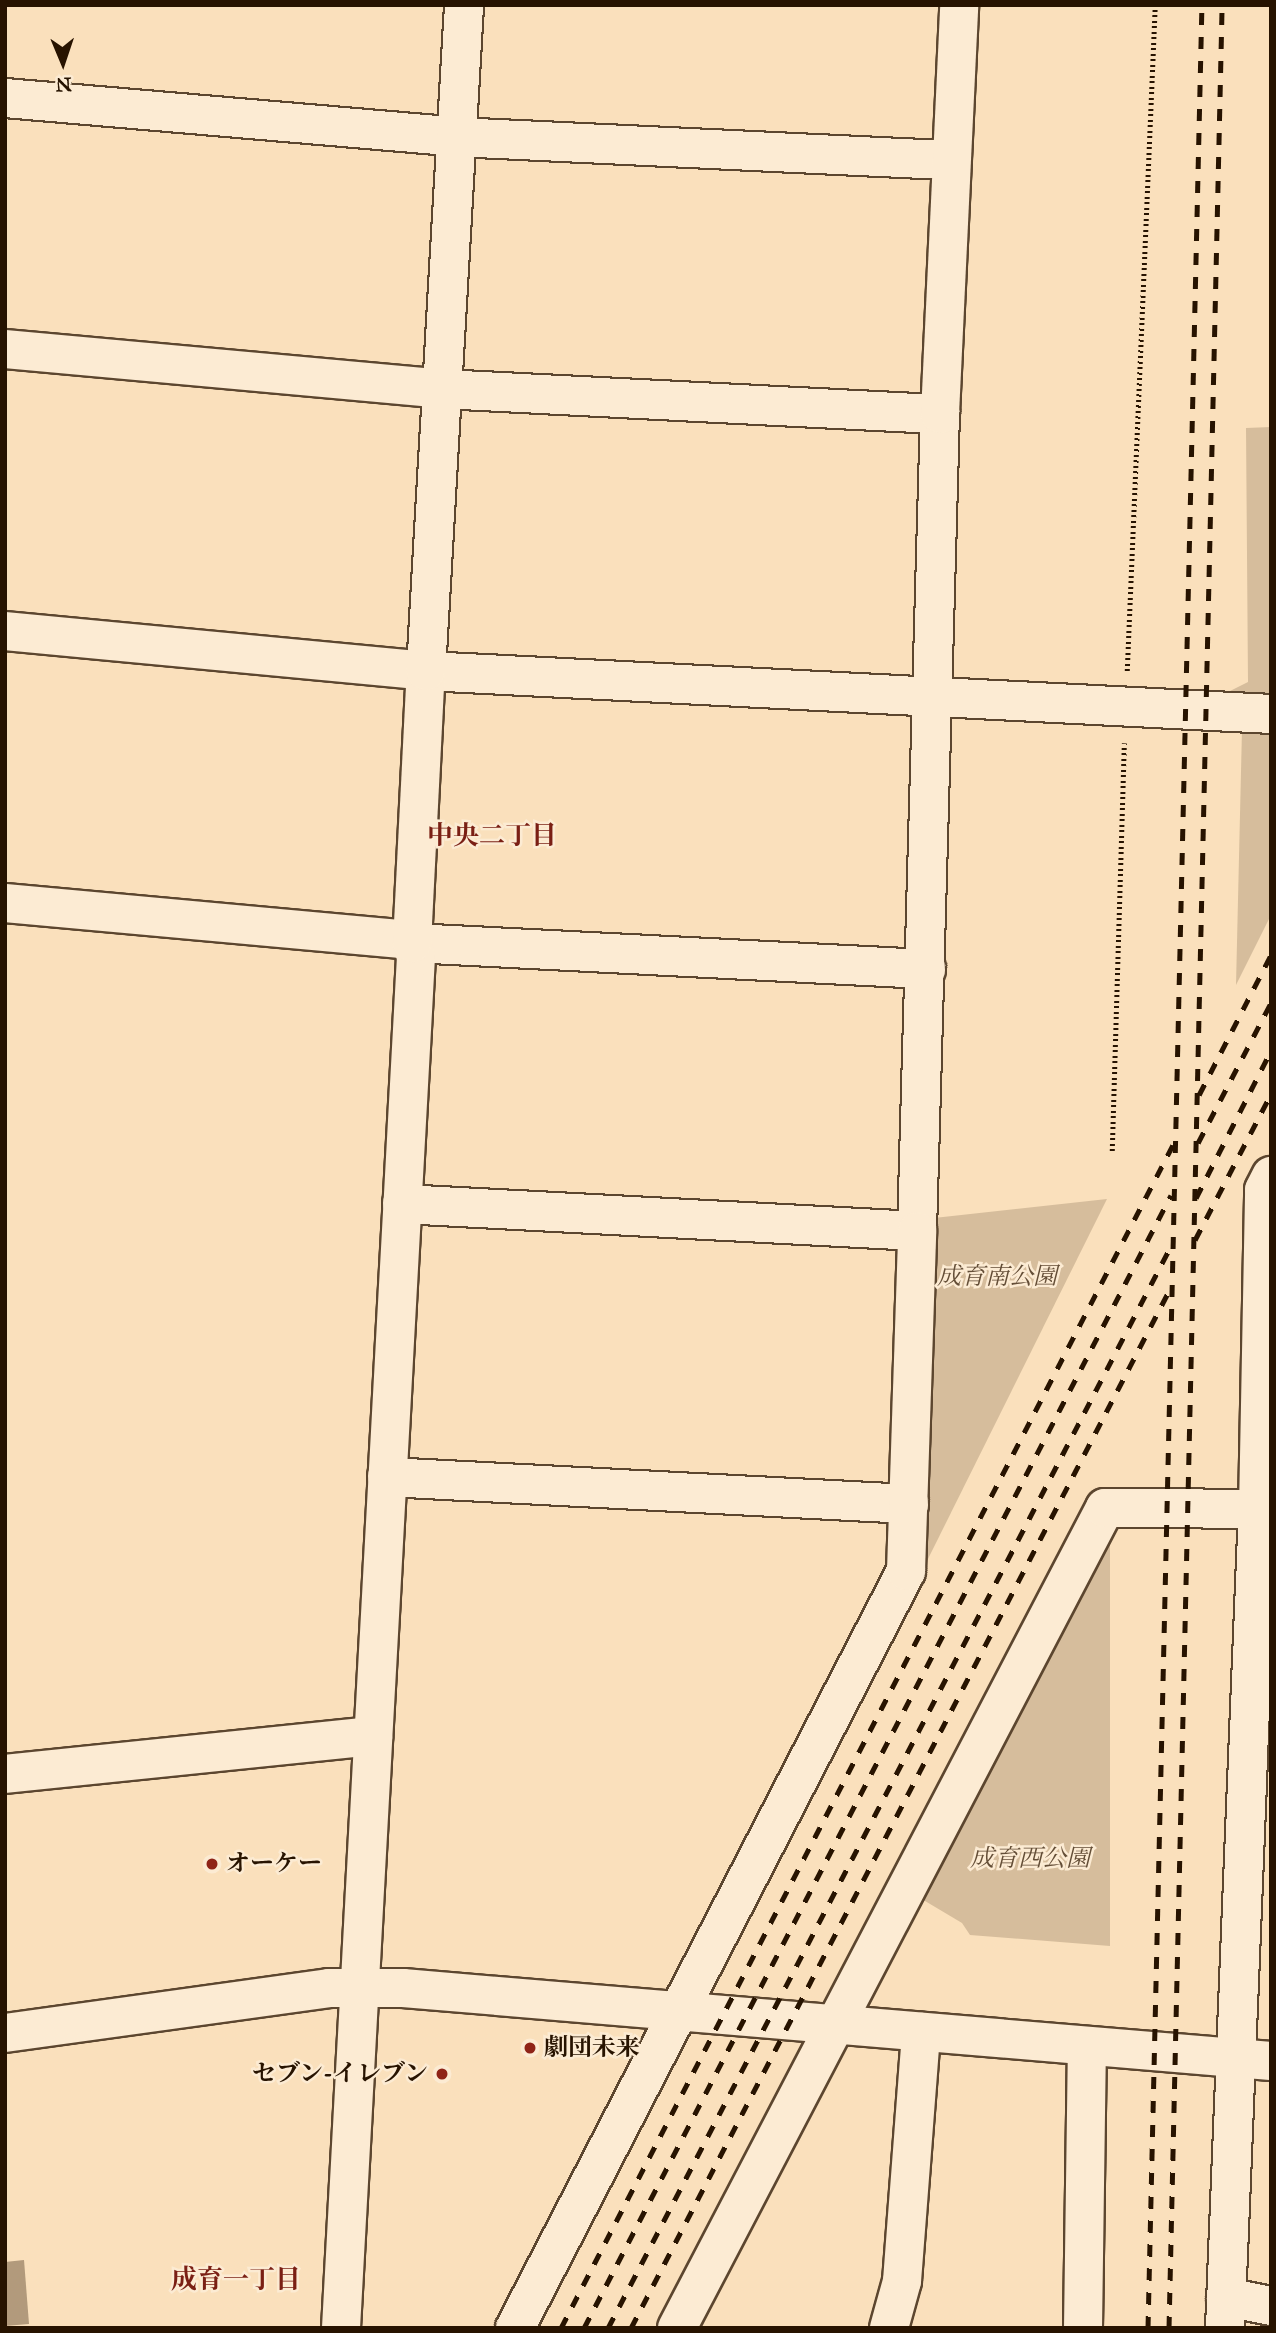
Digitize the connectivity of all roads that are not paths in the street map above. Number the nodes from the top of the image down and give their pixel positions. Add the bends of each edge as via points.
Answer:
1 (464, 5) edge
2 (959, 5) edge
3 (5, 98) edge
4 (456, 137) junction
5 (950, 160) junction
6 (5, 349) edge
7 (442, 389) junction
8 (940, 414) junction
9 (5, 631) edge
10 (426, 671) junction
11 (932, 696) junction
12 (1271, 714) edge
13 (5, 903) edge
14 (412, 943) junction
15 (926, 969) junction
16 (1271, 1177) edge
17 (402, 1204) junction
18 (917, 1231) junction
19 (387, 1477) junction
20 (909, 1504) junction
21 (1264, 1509) edge
22 (1261, 1691) edge
23 (373, 1736) junction
24 (5, 1773) edge
25 (360, 1988) junction
26 (677, 2010) junction
27 (833, 2025) junction
28 (921, 2032) junction
29 (5, 2033) edge
30 (1087, 2046) junction
31 (1253, 2060) edge
32 (1271, 2306) edge
33 (1225, 2312) edge
34 (341, 2328) edge
35 (515, 2328) edge
36 (677, 2328) edge
37 (889, 2328) edge
38 (1083, 2328) edge

1 - 4 street
2 - 5 street
3 - 4 street
4 - 5 street
4 - 7 street
5 - 8 street
6 - 7 street
7 - 8 street
7 - 10 street
8 - 11 street
9 - 10 street
10 - 11 street
10 - 14 street
11 - 12 street
11 - 15 street
13 - 14 street
14 - 15 street
14 - 17 street via 416,957
15 - 18 street
16 - 21 street via 1264,1190
17 - 18 street
17 - 19 street
18 - 20 street
19 - 20 street
19 - 23 street
20 - 26 street via 906,1571
21 - 22 street
21 - 27 street via 1105,1508
22 - 31 street
23 - 24 street
23 - 25 street
25 - 26 street
25 - 29 street via 329,1988
25 - 34 street
26 - 27 street
26 - 35 street
27 - 28 street
27 - 36 street
28 - 30 street
28 - 37 street via 902,2281
30 - 31 street
30 - 38 street
31 - 33 street
32 - 33 street

